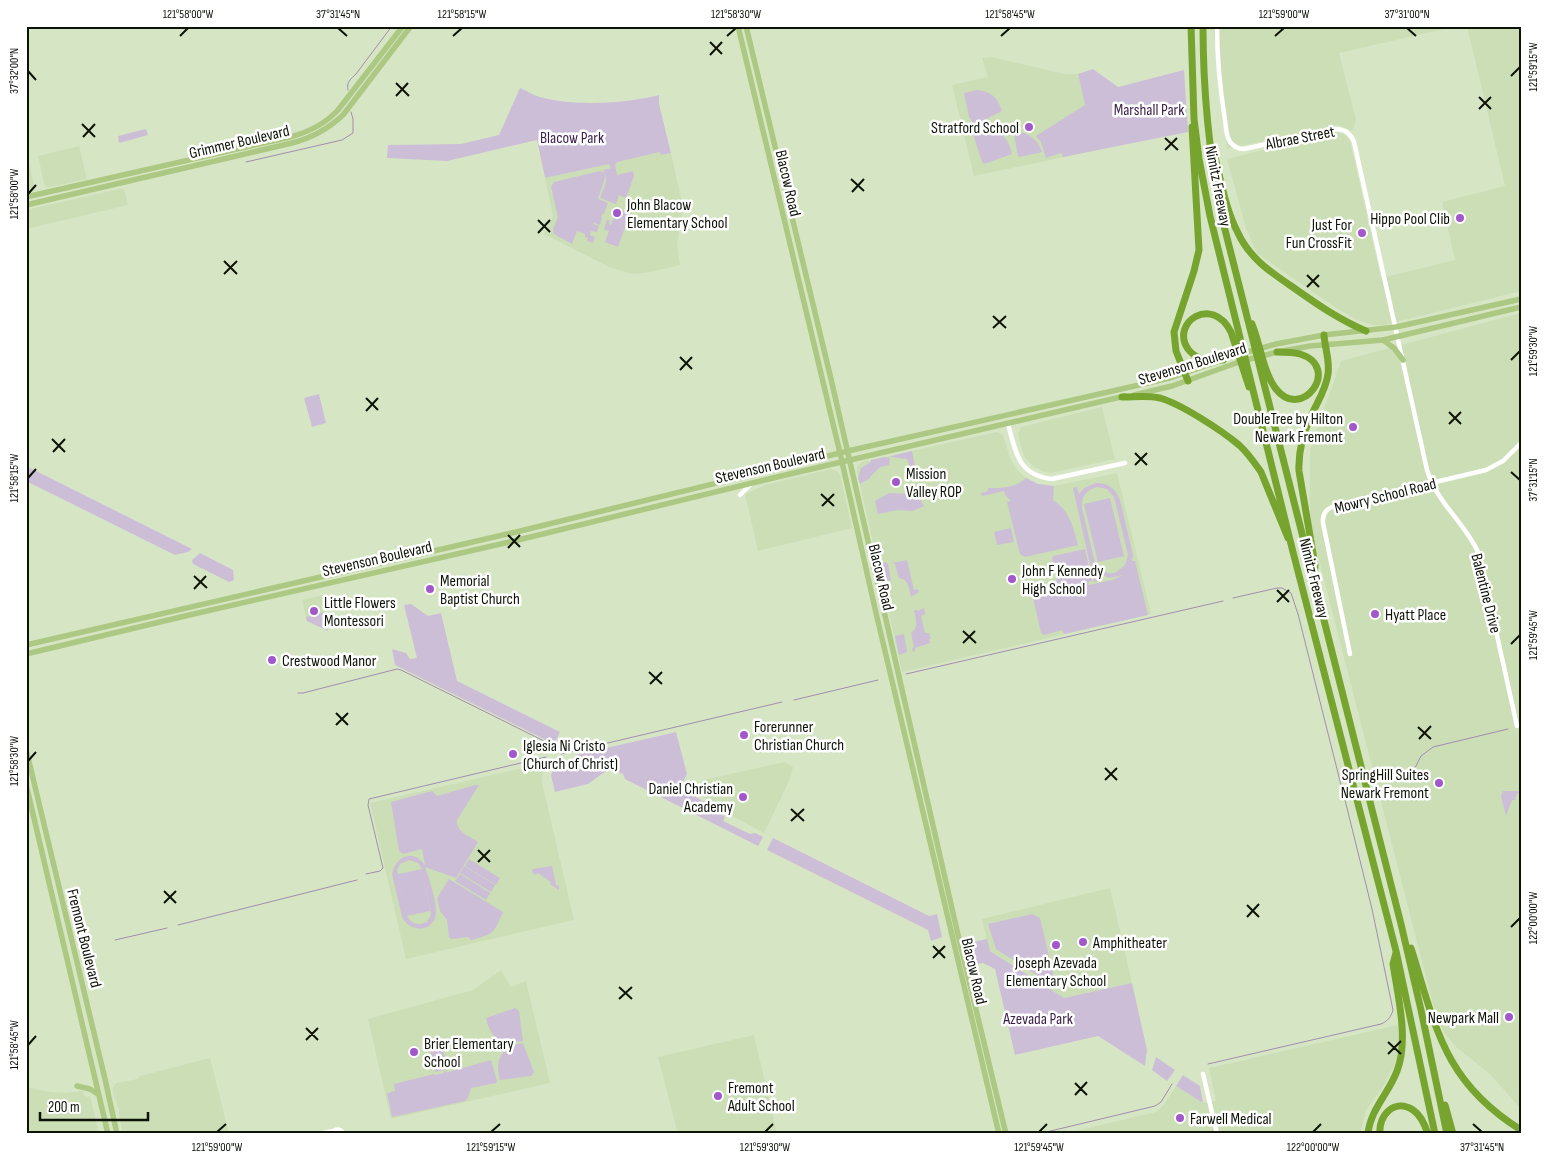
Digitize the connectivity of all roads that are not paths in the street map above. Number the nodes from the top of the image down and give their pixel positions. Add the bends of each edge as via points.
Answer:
1 (403, 26) edge
2 (412, 26) edge
3 (738, 26) edge
4 (746, 26) edge
5 (1191, 26) edge
6 (1194, 26) edge
7 (1203, 26) edge
8 (1217, 26) edge
9 (1194, 119) junction
10 (1209, 130) junction
11 (1199, 159) junction
12 (26, 197) edge
13 (26, 205) edge
14 (1241, 293) junction
15 (1521, 299) edge
16 (1521, 307) edge
17 (1396, 328) junction
18 (1366, 331) junction
19 (1324, 335) junction
20 (1398, 336) junction
21 (1383, 340) junction
22 (1325, 345) junction
23 (1276, 348) junction
24 (1403, 360) junction
25 (1224, 363) junction
26 (1184, 373) junction
27 (1188, 381) junction
28 (1122, 397) junction
29 (1259, 412) junction
30 (1008, 424) junction
31 (1521, 443) edge
32 (848, 452) junction
33 (840, 453) junction
34 (850, 460) junction
35 (842, 462) junction
36 (1125, 463) dead end
37 (1432, 483) junction
38 (752, 484) junction
39 (740, 496) dead end
40 (856, 522) junction
41 (1292, 548) junction
42 (871, 549) junction
43 (1314, 580) junction
44 (26, 645) edge
45 (26, 654) edge
46 (1350, 654) dead end
47 (1517, 726) dead end
48 (26, 749) edge
49 (26, 784) edge
50 (1391, 883) junction
51 (1396, 951) junction
52 (1430, 1053) junction
53 (1203, 1074) dead end
54 (77, 1086) dead end
55 (98, 1094) junction
56 (1521, 1130) edge
57 (332, 1132) edge
58 (108, 1134) edge
59 (117, 1134) edge
60 (318, 1134) edge
61 (344, 1134) edge
62 (999, 1134) edge
63 (1006, 1134) edge
64 (1217, 1134) edge
65 (1368, 1134) edge
66 (1380, 1134) edge
67 (1428, 1134) edge
68 (1435, 1134) edge
69 (1447, 1134) edge
70 (1454, 1134) edge

1 - 12 main road, Grimmer Boulevard via 338,110 309,131
2 - 13 main road, Grimmer Boulevard via 343,115 311,137
3 - 33 main road, Blacow Road
4 - 32 main road, Blacow Road
5 - 9 highway, Nimitz Freeway
6 - 11 highway via 1202,154
7 - 10 highway, Nimitz Freeway
8 - 17 street, Albrae Street via 1220,93 1228,138 1233,145 1244,149 1336,129 1343,129 1351,136
9 - 11 highway, Nimitz Freeway
9 - 26 highway via 1191,129 1199,250 1174,332 1176,351
10 - 14 highway, Nimitz Freeway via 1219,205
10 - 18 highway via 1233,222 1250,253 1270,272 1330,314
11 - 29 highway, Nimitz Freeway
14 - 23 highway via 1268,374 1277,390 1291,399 1308,395 1317,384 1317,368 1299,353
14 - 43 highway, Nimitz Freeway
15 - 17 main road, Stevenson Boulevard
16 - 20 main road, Stevenson Boulevard
17 - 18 main road, Stevenson Boulevard
17 - 20 street, Balentine Drive
18 - 19 main road, Stevenson Boulevard
19 - 22 highway
19 - 23 main road, Stevenson Boulevard
20 - 21 main road, Stevenson Boulevard
20 - 24 street, Balentine Drive
21 - 22 main road, Stevenson Boulevard
21 - 24 main road
22 - 23 main road, Stevenson Boulevard
22 - 43 highway via 1326,383 1304,431 1299,461 1315,565
23 - 25 main road, Stevenson Boulevard
24 - 37 street, Balentine Drive
25 - 26 main road, Stevenson Boulevard
25 - 27 main road, Stevenson Boulevard
25 - 29 highway via 1198,358 1186,346 1186,325 1199,314 1215,314 1227,324
26 - 27 highway
26 - 32 main road, Stevenson Boulevard
27 - 28 main road, Stevenson Boulevard
28 - 30 main road, Stevenson Boulevard
28 - 41 highway via 1144,396 1171,402 1240,446 1260,472
29 - 41 highway, Nimitz Freeway
30 - 34 main road, Stevenson Boulevard
30 - 36 street via 1022,465 1041,478 1052,479
31 - 37 street, Mowry School Road via 1492,467
32 - 33 main road, Stevenson Boulevard
32 - 34 main road, Blacow Road
33 - 35 main road, Blacow Road
33 - 44 main road, Stevenson Boulevard via 512,533
34 - 35 main road, Stevenson Boulevard
34 - 42 main road, Blacow Road
35 - 38 main road, Stevenson Boulevard
35 - 40 main road, Blacow Road
37 - 46 street, Mowry School Road via 1334,506 1324,513 1323,523
37 - 47 street, Balentine Drive via 1479,554
38 - 39 street
38 - 45 main road, Stevenson Boulevard
40 - 42 main road
40 - 62 main road, Blacow Road
41 - 51 highway, Nimitz Freeway
42 - 63 main road, Blacow Road
43 - 50 highway, Nimitz Freeway
48 - 59 main road, Fremont Boulevard
49 - 55 main road, Fremont Boulevard
50 - 52 highway, Nimitz Freeway
50 - 56 highway via 1430,1012 1446,1052 1478,1096 1499,1116
51 - 65 highway via 1393,964 1402,1057 1392,1084 1372,1117
51 - 68 highway, Nimitz Freeway
52 - 69 highway, Nimitz Freeway
52 - 70 highway
53 - 64 street
54 - 55 main road
55 - 58 main road, Fremont Boulevard
57 - 60 street
57 - 61 street via 339,1130
66 - 67 highway via 1384,1114 1402,1106 1418,1114

